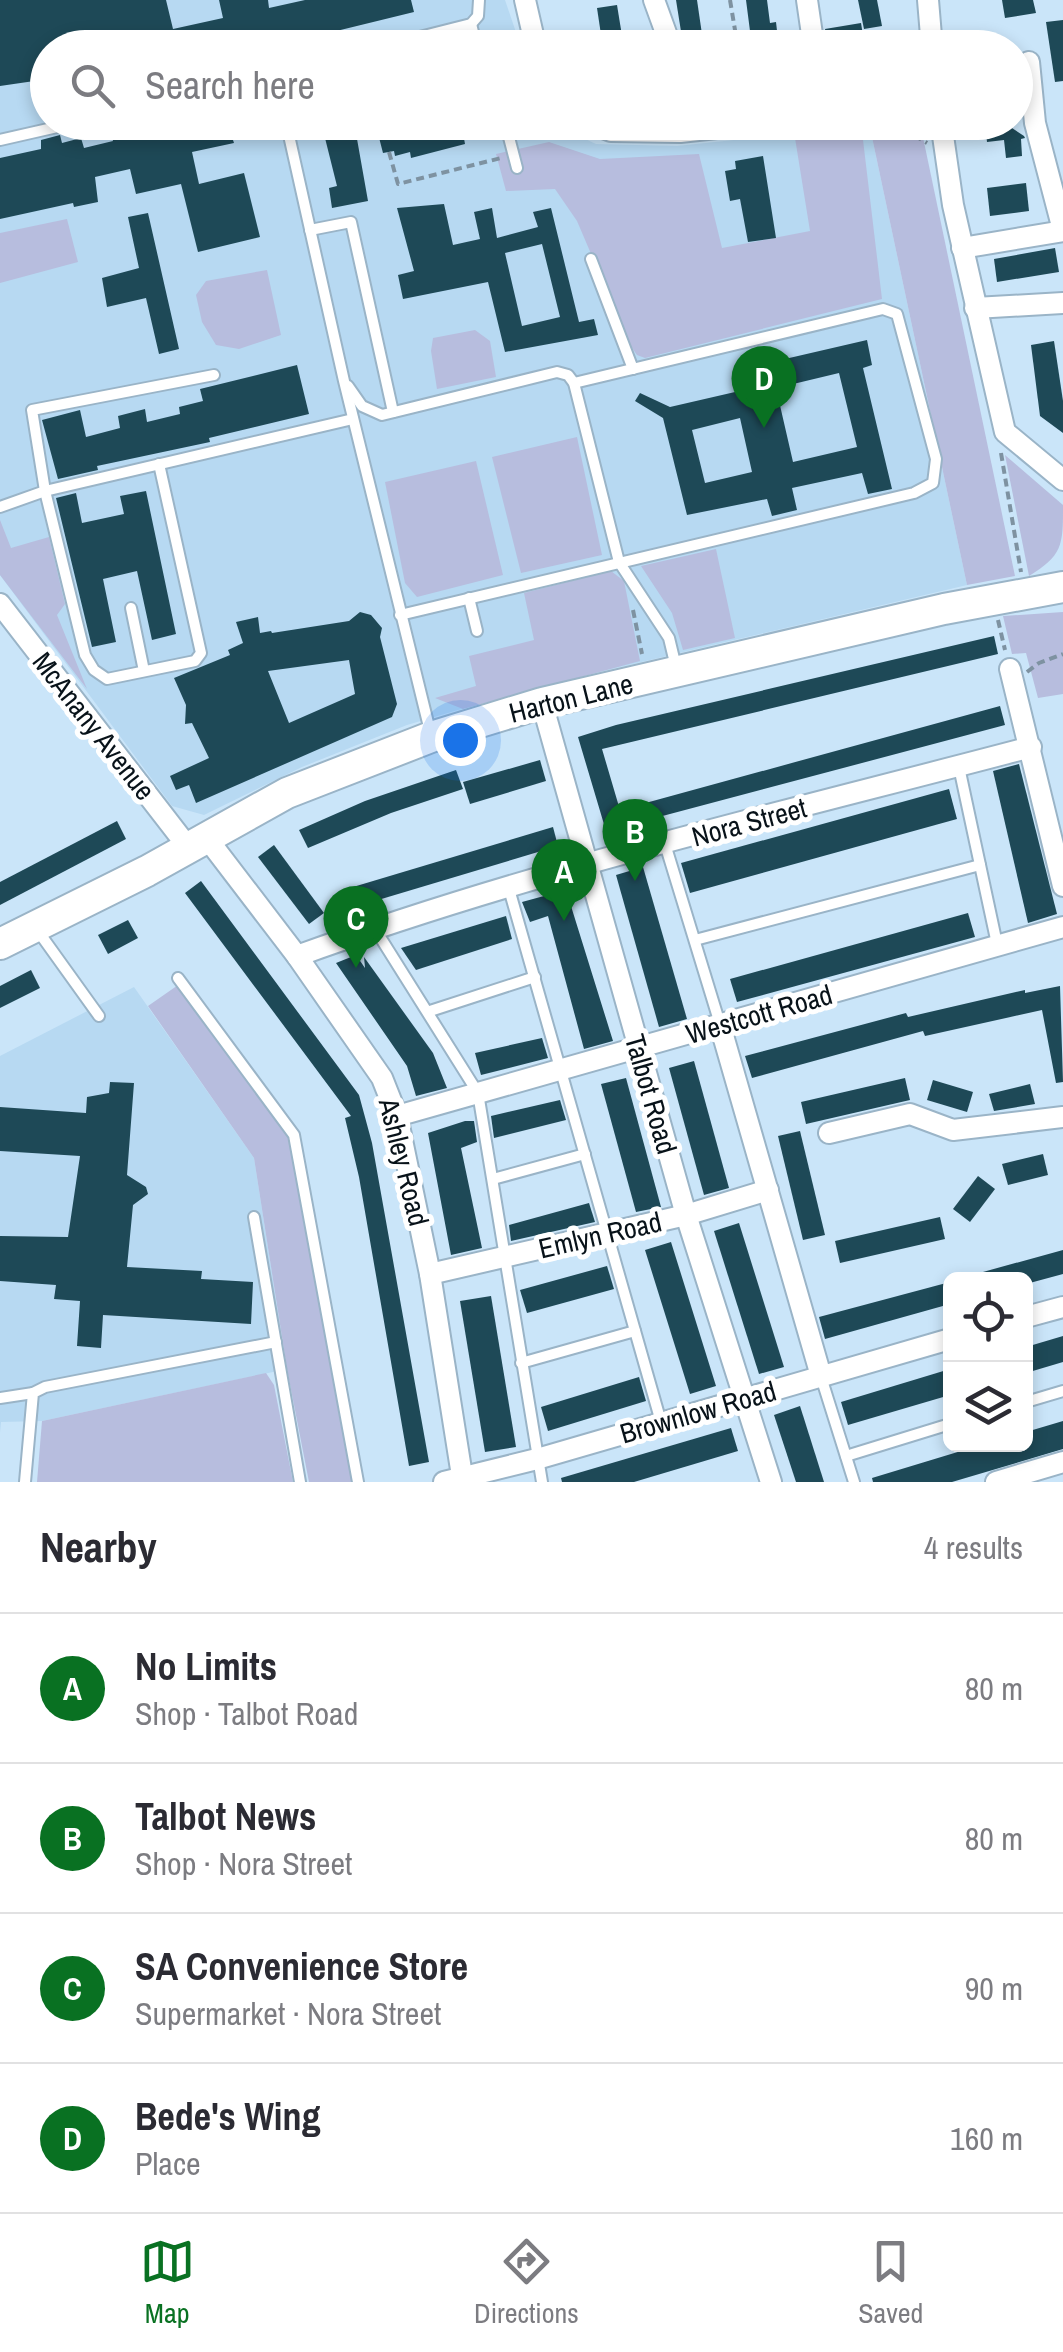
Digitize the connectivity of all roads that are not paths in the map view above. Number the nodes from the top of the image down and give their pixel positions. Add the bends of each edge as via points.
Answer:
1 (480, 0) edge
2 (526, 0) edge
3 (654, 0) edge
4 (807, 0) edge
5 (928, 0) edge
6 (471, 24) junction
7 (447, 30) edge
8 (472, 30) edge
9 (532, 30) edge
10 (665, 30) edge
11 (811, 30) edge
12 (930, 30) edge
13 (1033, 116) edge
14 (30, 133) edge
15 (0, 140) edge
16 (290, 140) edge
17 (510, 140) edge
18 (944, 140) edge
19 (516, 168) dead end
20 (310, 230) junction
21 (1063, 230) edge
22 (962, 248) junction
23 (591, 259) dead end
24 (1063, 302) edge
25 (975, 308) junction
26 (632, 368) junction
27 (214, 376) dead end
28 (344, 382) junction
29 (574, 384) junction
30 (393, 412) junction
31 (353, 419) junction
32 (159, 464) junction
33 (1063, 480) edge
34 (46, 490) junction
35 (0, 506) edge
36 (619, 562) junction
37 (1063, 587) edge
38 (469, 598) junction
39 (0, 604) edge
40 (131, 608) dead end
41 (400, 615) junction
42 (477, 631) dead end
43 (1010, 669) road end
44 (144, 671) junction
45 (677, 672) junction
46 (542, 703) junction
47 (431, 737) junction
48 (1031, 747) junction
49 (958, 766) junction
50 (197, 842) junction
51 (666, 844) junction
52 (585, 865) junction
53 (980, 865) junction
54 (1063, 886) edge
55 (509, 888) junction
56 (35, 926) junction
57 (1063, 927) edge
58 (375, 928) junction
59 (695, 940) junction
60 (0, 944) edge
61 (997, 944) junction
62 (297, 956) junction
63 (178, 978) dead end
64 (534, 978) junction
65 (430, 1011) junction
66 (99, 1016) dead end
67 (720, 1025) junction
68 (638, 1049) junction
69 (562, 1070) junction
70 (478, 1094) junction
71 (397, 1116) junction
72 (1063, 1117) edge
73 (829, 1133) dead end
74 (585, 1154) junction
75 (492, 1180) junction
76 (768, 1190) junction
77 (686, 1215) junction
78 (254, 1217) dead end
79 (607, 1234) junction
80 (504, 1257) junction
81 (430, 1274) junction
82 (1063, 1307) edge
83 (1033, 1316) edge
84 (635, 1330) junction
85 (943, 1341) edge
86 (276, 1342) junction
87 (521, 1363) junction
88 (821, 1376) junction
89 (1063, 1390) edge
90 (32, 1393) junction
91 (0, 1398) edge
92 (744, 1399) junction
93 (1033, 1400) edge
94 (661, 1422) junction
95 (943, 1426) edge
96 (846, 1456) junction
97 (537, 1459) junction
98 (1063, 1462) edge
99 (457, 1481) edge
100 (25, 1482) edge
101 (300, 1482) edge
102 (358, 1482) edge
103 (542, 1482) edge
104 (771, 1482) edge
105 (854, 1482) edge
106 (996, 1482) edge

1 - 6 lane
2 - 9 street
3 - 10 street
4 - 11 street
5 - 12 street
6 - 7 lane
6 - 8 lane
13 - 21 street
14 - 15 lane
16 - 20 lane
17 - 19 lane
18 - 22 street
20 - 28 lane
20 - 30 lane via 352,222
21 - 22 street
22 - 25 street
23 - 26 lane
24 - 25 street
25 - 33 street via 1004,432
26 - 29 lane
26 - 36 lane via 884,310 897,314 936,459 934,483 914,494
27 - 34 lane via 32,410
28 - 30 lane via 362,406
28 - 31 lane
29 - 30 lane via 557,372
29 - 36 lane
31 - 32 lane
31 - 41 lane
32 - 34 lane
32 - 44 lane via 201,653 195,661
34 - 35 lane
34 - 44 lane via 85,655 107,678
36 - 38 lane
36 - 45 lane via 669,638
37 - 45 street, Harton Lane
38 - 41 lane
38 - 42 lane
39 - 50 street, McAnany Avenue
40 - 44 lane
41 - 47 lane
43 - 48 street
45 - 46 street, Harton Lane
46 - 47 street, Harton Lane
46 - 52 street, Talbot Road
47 - 50 street, Harton Lane via 324,776
48 - 49 street, Nora Street
48 - 54 street
49 - 51 street, Nora Street
49 - 53 lane
50 - 56 street, Harton Lane
50 - 62 street, Ashley Road
51 - 52 street, Nora Street
51 - 59 lane
52 - 55 street, Nora Street
52 - 68 street, Talbot Road
53 - 59 lane
53 - 61 lane
55 - 58 street, Nora Street
55 - 64 lane
56 - 60 street, Harton Lane
56 - 66 lane
57 - 61 street, Westcott Road
58 - 62 street, Nora Street
58 - 65 lane
59 - 67 lane
61 - 67 street, Westcott Road
62 - 71 street, Ashley Road via 382,1078
63 - 102 lane via 294,1135
64 - 65 lane
64 - 69 lane
65 - 70 lane
67 - 68 street, Westcott Road
67 - 76 street
68 - 69 street, Westcott Road
68 - 77 street, Talbot Road
69 - 70 street, Westcott Road
69 - 74 lane
70 - 71 street, Westcott Road
70 - 75 lane
71 - 81 street, Ashley Road
72 - 73 street via 953,1130 910,1114
74 - 75 lane
74 - 79 lane
75 - 80 lane
76 - 77 street, Emlyn Road
76 - 88 street
77 - 79 street, Emlyn Road
77 - 92 street, Talbot Road
78 - 86 lane
79 - 80 street, Emlyn Road
79 - 84 lane
80 - 81 street, Emlyn Road
80 - 87 lane
81 - 99 street, Ashley Road
82 - 83 street
84 - 87 lane
84 - 94 lane
85 - 88 street, Brownlow Road
86 - 90 lane
86 - 101 lane
87 - 97 lane
88 - 92 street, Brownlow Road
88 - 96 lane
89 - 93 lane
90 - 91 lane
90 - 100 lane
92 - 94 street, Brownlow Road
92 - 104 street, Talbot Road
94 - 97 street, Brownlow Road
95 - 96 lane
96 - 105 lane
97 - 99 street, Brownlow Road
97 - 103 lane
98 - 106 street

